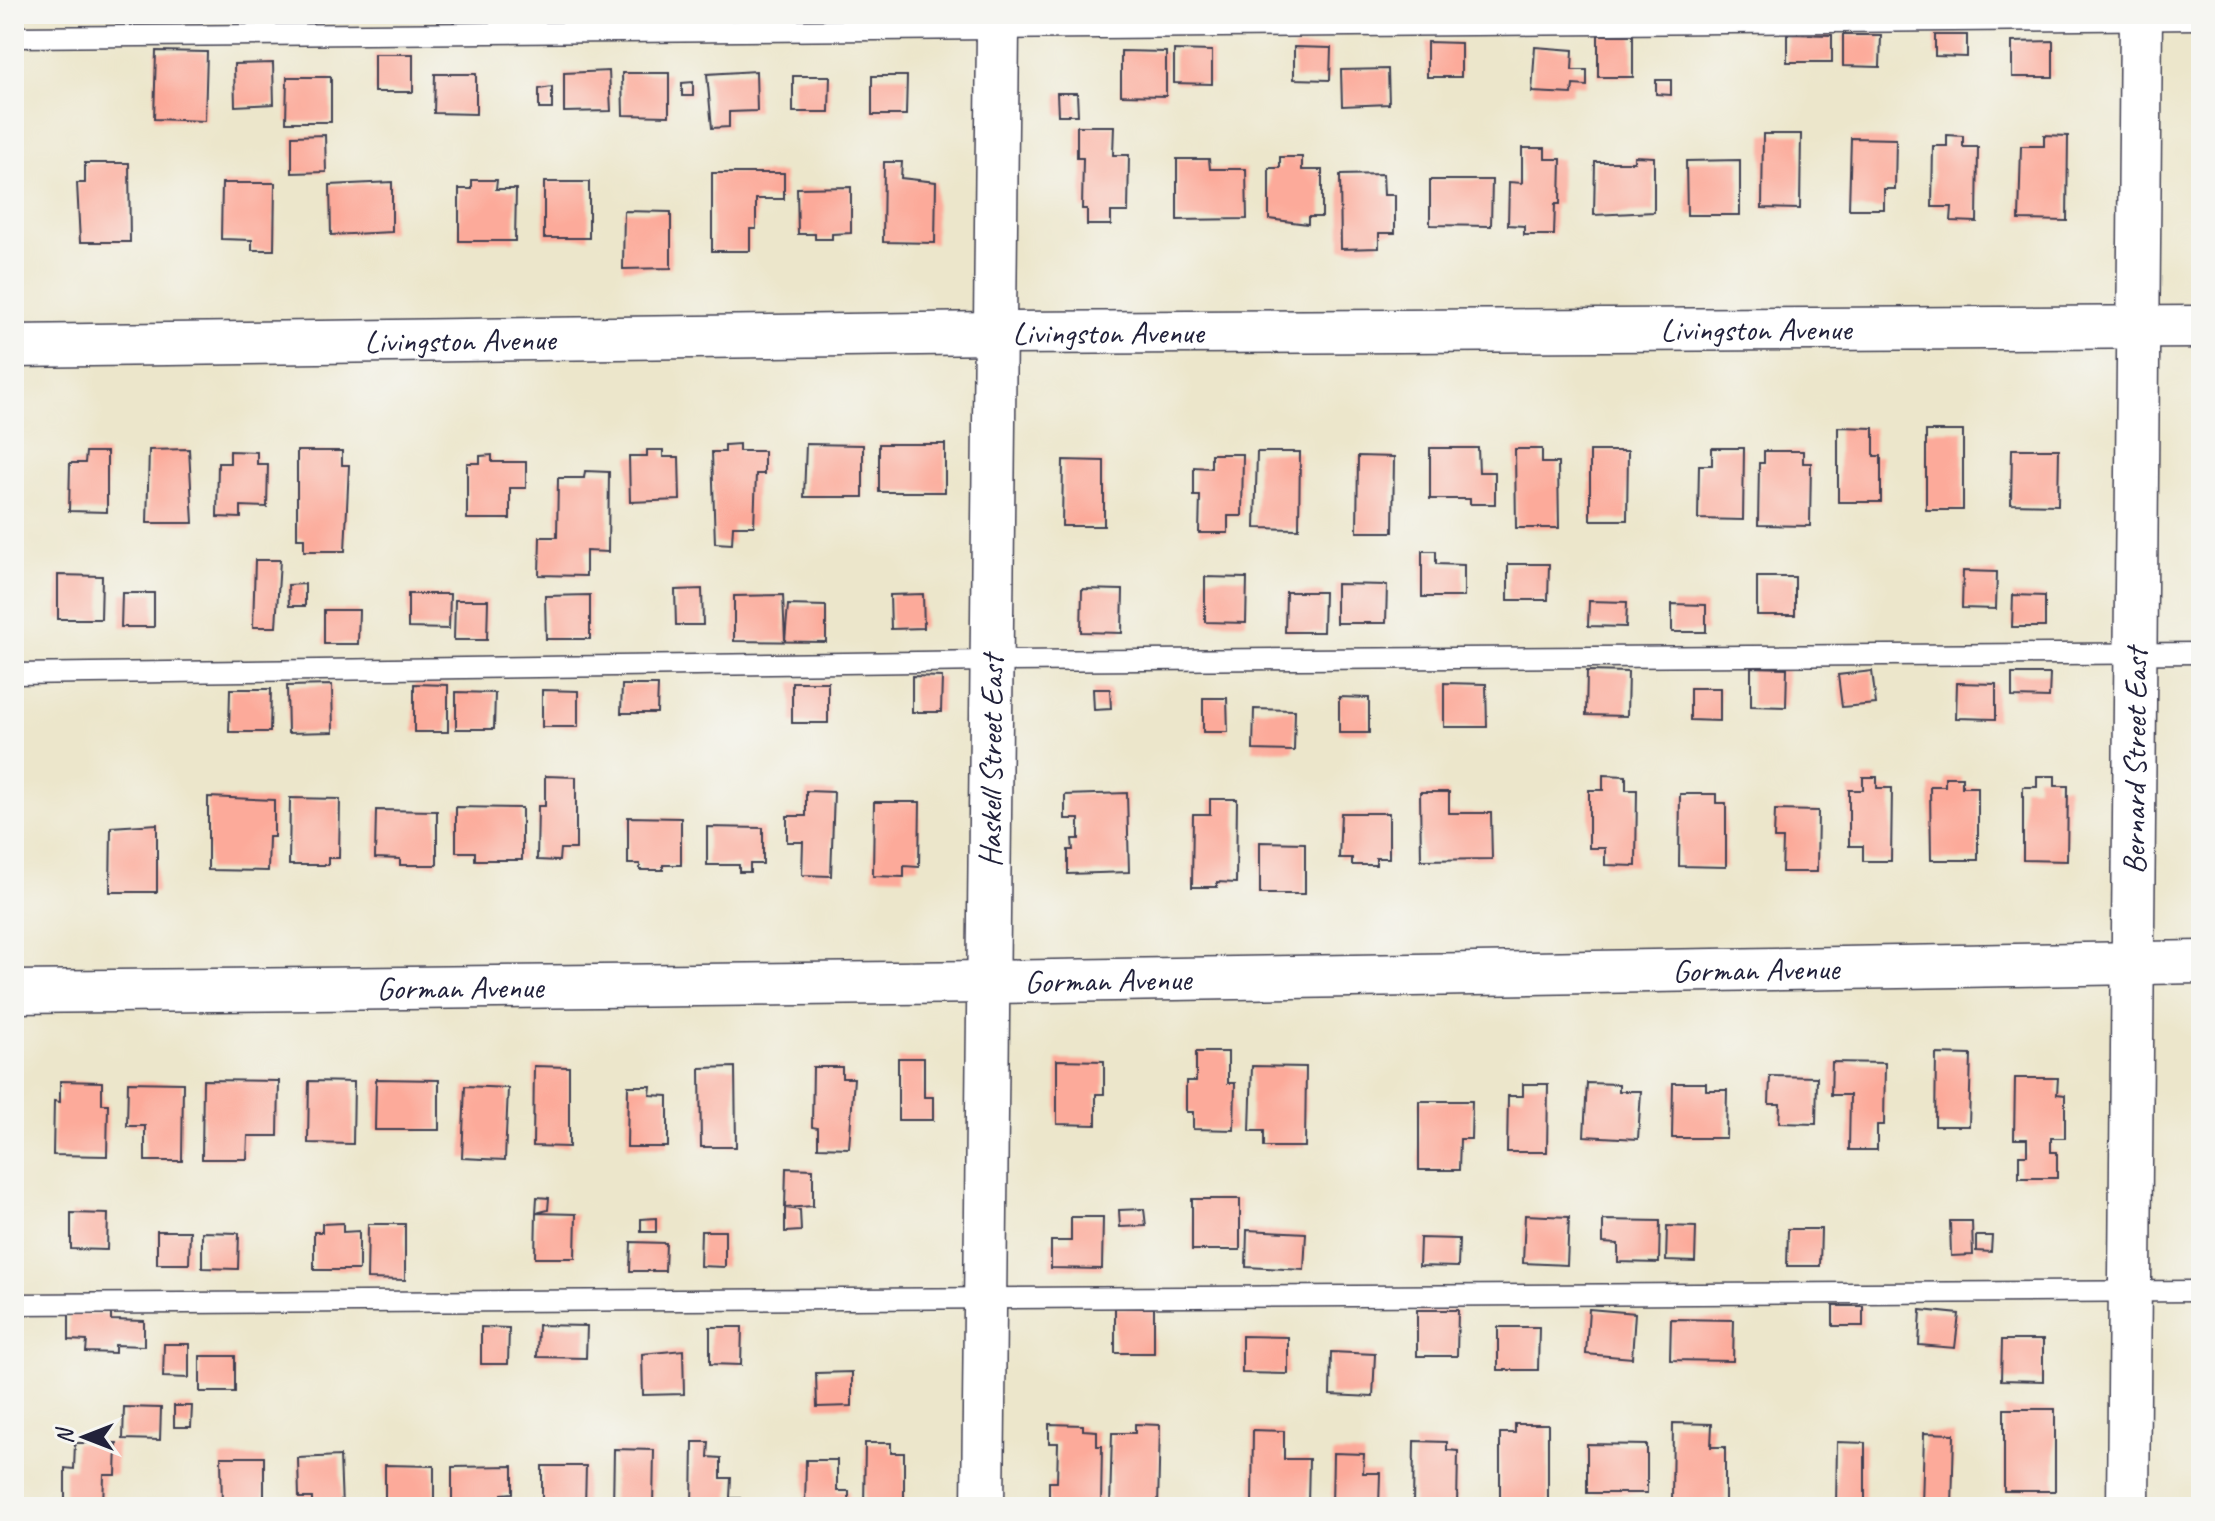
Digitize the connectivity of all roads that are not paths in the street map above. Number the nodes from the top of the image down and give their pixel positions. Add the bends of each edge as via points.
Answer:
1 (2141, 17) edge
2 (2201, 19) edge
3 (1471, 20) edge
4 (1000, 21) edge
5 (14, 37) edge
6 (2201, 327) edge
7 (2138, 328) junction
8 (994, 333) junction
9 (14, 346) edge
10 (2136, 653) junction
11 (2201, 653) edge
12 (990, 661) junction
13 (14, 674) edge
14 (2133, 962) junction
15 (2201, 962) edge
16 (989, 982) junction
17 (14, 992) edge
18 (2131, 1291) junction
19 (2201, 1291) edge
20 (984, 1300) junction
21 (14, 1304) edge
22 (983, 1507) edge
23 (2128, 1507) edge

1 - 2 lane
1 - 3 lane
1 - 7 street, Bernard Street East
3 - 4 lane
4 - 5 lane
4 - 8 street, Haskell Street East
6 - 7 street, Livingston Avenue
7 - 8 street, Livingston Avenue
7 - 10 street, Bernard Street East
8 - 9 street, Livingston Avenue
8 - 12 street, Haskell Street East
10 - 11 lane
10 - 12 lane
10 - 14 street, Bernard Street East
12 - 13 lane
12 - 16 street, Haskell Street East
14 - 15 street, Gorman Avenue
14 - 16 street, Gorman Avenue
14 - 18 street, Bernard Street East
16 - 17 street, Gorman Avenue
16 - 20 street, Haskell Street East
18 - 19 lane
18 - 20 lane
18 - 23 street, Bernard Street East
20 - 21 lane
20 - 22 street, Haskell Street East

